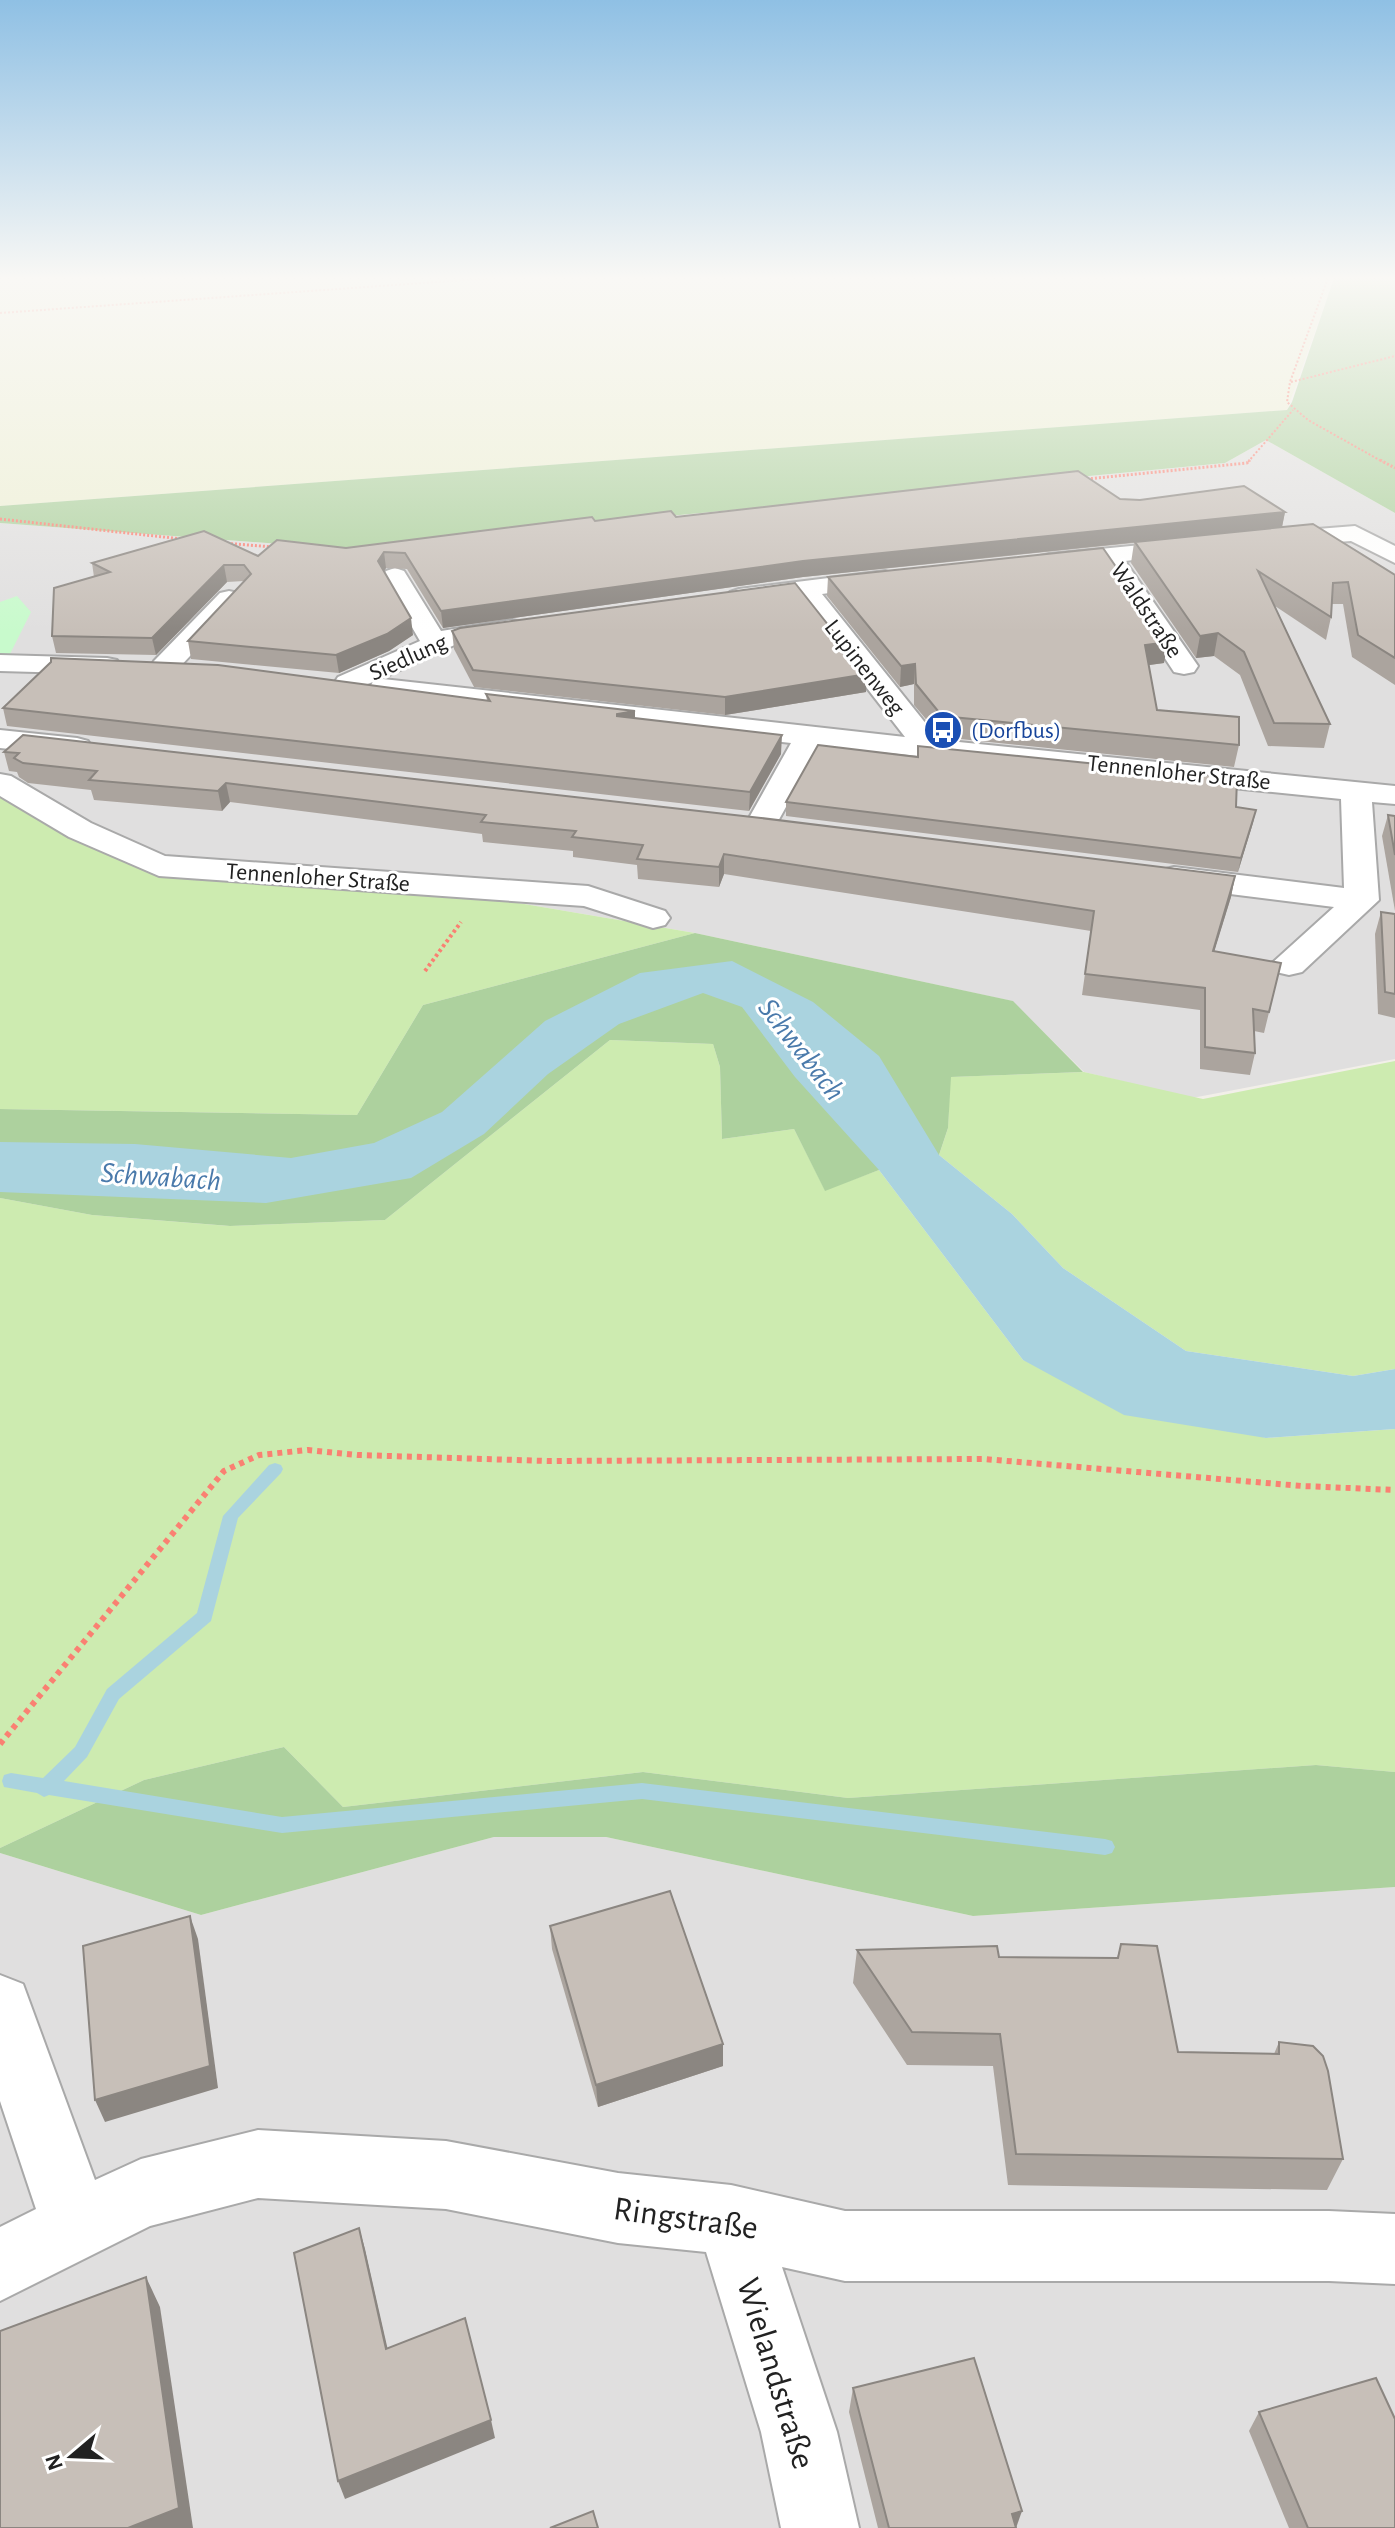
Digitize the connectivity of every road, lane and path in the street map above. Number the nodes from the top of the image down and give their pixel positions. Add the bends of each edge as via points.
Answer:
1 (1288, 396) edge
2 (1293, 410) junction
3 (1394, 467) edge
4 (1078, 480) edge
5 (0, 519) edge
6 (192, 540) edge
7 (221, 542) edge
8 (1239, 543) edge
9 (1210, 546) edge
10 (280, 547) edge
11 (1109, 555) junction
12 (1395, 556) edge
13 (1020, 564) edge
14 (395, 576) edge
15 (911, 576) edge
16 (803, 588) junction
17 (238, 589) edge
18 (719, 600) edge
19 (542, 624) edge
20 (435, 644) junction
21 (0, 663) edge
22 (1184, 666) dead end
23 (164, 667) junction
24 (192, 669) edge
25 (315, 681) edge
26 (347, 684) junction
27 (810, 736) junction
28 (0, 739) edge
29 (928, 746) junction
30 (110, 751) edge
31 (0, 783) edge
32 (1356, 790) junction
33 (1395, 795) edge
34 (729, 822) edge
35 (1150, 874) edge
36 (486, 889) junction
37 (1362, 900) junction
38 (653, 918) dead end
39 (1289, 964) dead end
40 (425, 971) dead end
41 (1395, 1490) edge
42 (0, 1744) edge
43 (0, 2006) edge
44 (731, 2220) junction
45 (77, 2226) junction
46 (1395, 2249) edge
47 (0, 2265) edge
48 (820, 2528) edge

1 - 2 path
2 - 3 path
2 - 4 path via 1247,463
5 - 6 path
7 - 10 path
8 - 12 street via 1355,533
9 - 11 street, Waldstraße
11 - 13 street, Waldstraße
11 - 22 street, Waldstraße
14 - 20 street
15 - 16 street
16 - 18 street
16 - 29 street, Lupinenweg
17 - 23 street
19 - 20 street, Siedlung via 455,635
20 - 26 street, Siedlung
21 - 23 street
23 - 24 street
25 - 26 street, Tennenloher Straße
26 - 27 street, Tennenloher Straße
27 - 29 street, Tennenloher Straße
27 - 34 street via 776,827
28 - 30 street
29 - 32 street, Tennenloher Straße
31 - 36 street, Tennenloher Straße via 80,830 159,866
32 - 33 street, Tennenloher Straße
32 - 37 street
35 - 37 street
36 - 38 street, Tennenloher Straße via 588,896
36 - 40 path
37 - 39 street
41 - 42 path via 984,1459 548,1461 308,1450 259,1455 224,1471
43 - 45 street
44 - 45 street, Ringstraße via 618,2208 446,2175 258,2164 141,2194
44 - 46 street, Ringstraße via 845,2246
44 - 48 street, Wielandstraße via 799,2432
45 - 47 street, Ringstraße

